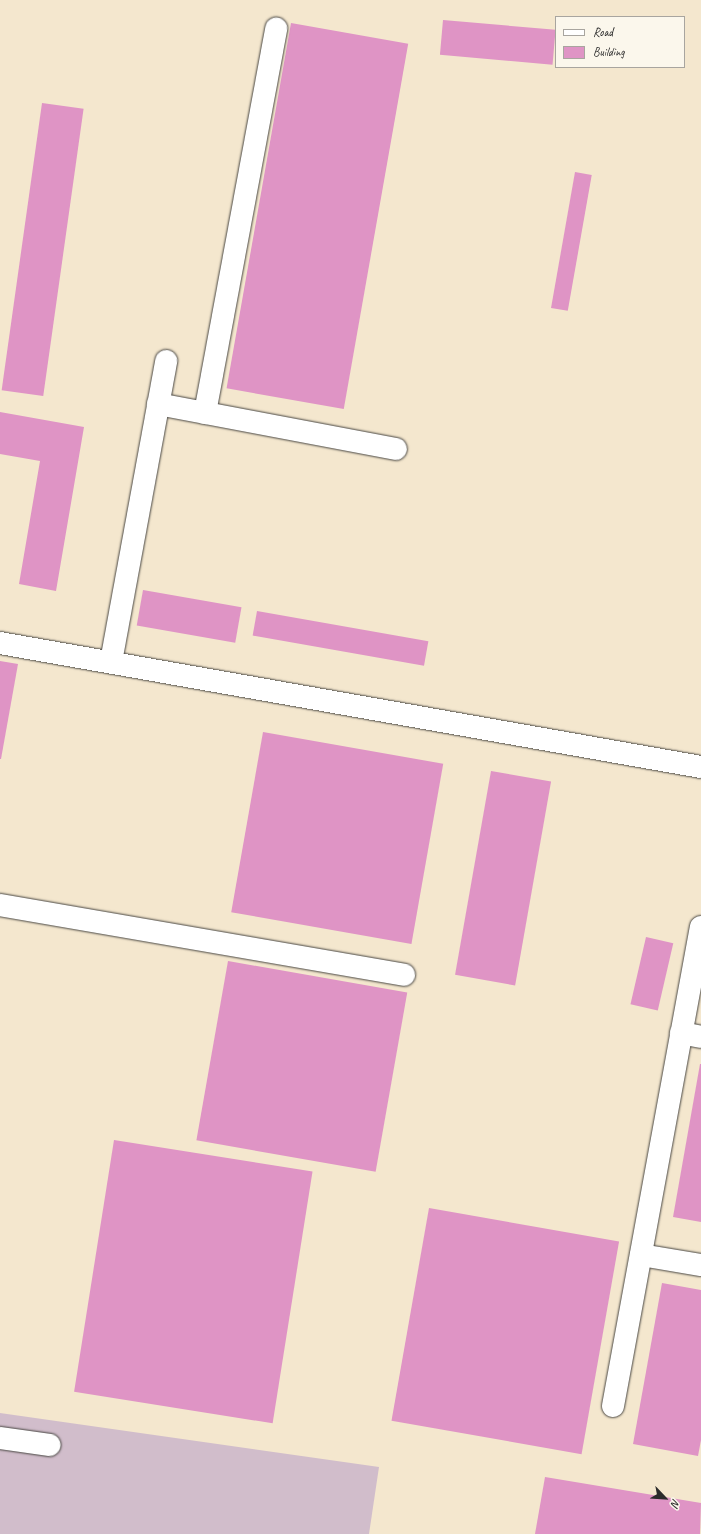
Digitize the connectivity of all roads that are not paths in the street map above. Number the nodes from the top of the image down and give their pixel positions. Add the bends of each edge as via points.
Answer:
1 (276, 29) dead end
2 (166, 361) dead end
3 (158, 404) junction
4 (205, 413) junction
5 (396, 449) dead end
6 (0, 643) edge
7 (111, 662) junction
8 (701, 767) edge
9 (0, 904) edge
10 (701, 928) edge
11 (404, 975) dead end
12 (691, 1035) edge
13 (640, 1255) junction
14 (701, 1265) edge
15 (613, 1406) dead end
16 (0, 1438) edge
17 (50, 1445) dead end

1 - 4 street
2 - 3 street
3 - 4 street
3 - 7 street
4 - 5 street
6 - 7 street
7 - 8 street
9 - 11 street
10 - 12 street
12 - 13 street
13 - 14 street
13 - 15 street
16 - 17 street

